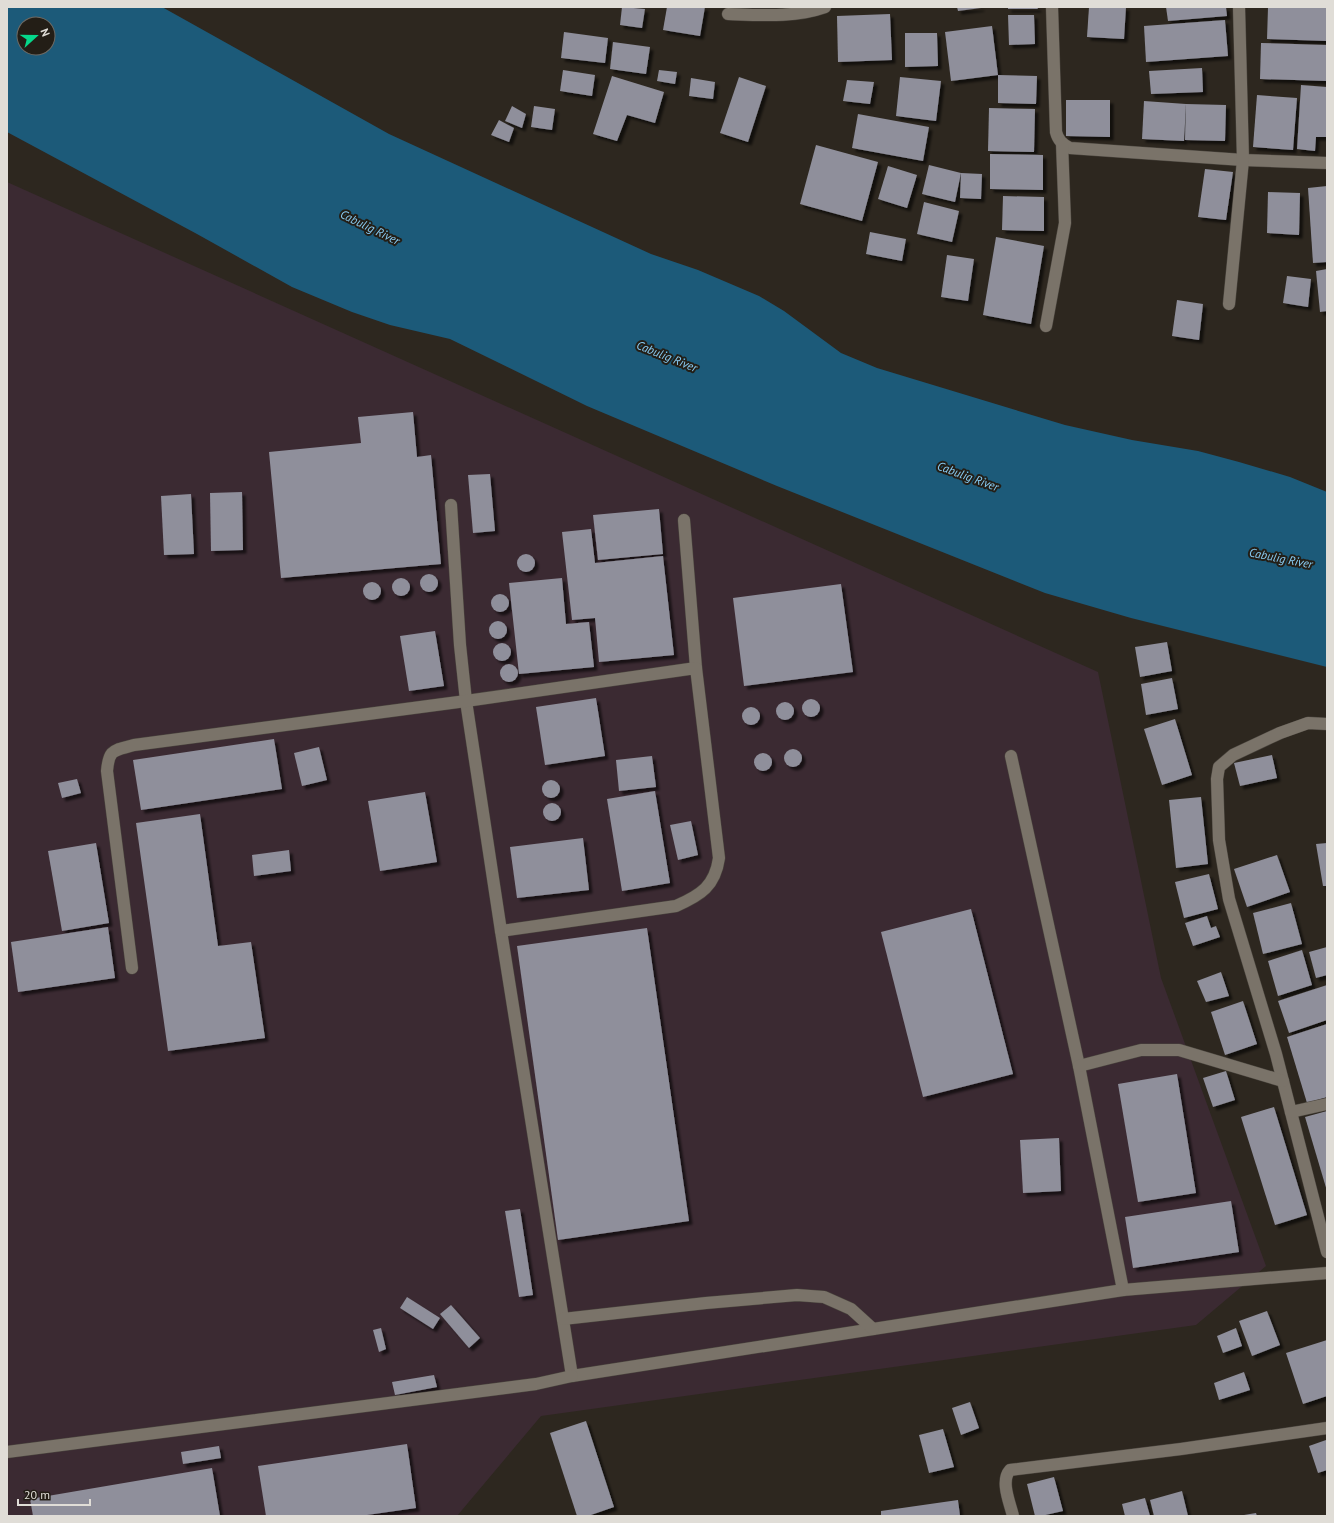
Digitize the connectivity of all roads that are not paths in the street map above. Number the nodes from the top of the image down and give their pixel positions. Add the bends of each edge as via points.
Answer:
1 (825, 7) edge
2 (1052, 7) edge
3 (1239, 7) edge
4 (728, 14) dead end
5 (1062, 143) junction
6 (1242, 160) junction
7 (1327, 163) edge
8 (1229, 304) dead end
9 (1046, 326) dead end
10 (451, 504) dead end
11 (684, 520) dead end
12 (696, 668) junction
13 (466, 701) junction
14 (1327, 724) edge
15 (1011, 756) dead end
16 (501, 931) junction
17 (132, 968) dead end
18 (1079, 1066) junction
19 (1283, 1082) junction
20 (1327, 1104) edge
21 (1292, 1112) junction
22 (1327, 1252) edge
23 (1327, 1273) edge
24 (1124, 1290) junction
25 (563, 1319) junction
26 (873, 1329) junction
27 (572, 1376) junction
28 (1327, 1428) edge
29 (7, 1452) edge
30 (1013, 1516) edge

1 - 4 street via 785,15
2 - 5 street via 1056,132
3 - 6 street
5 - 6 street via 1070,148
5 - 9 street via 1065,223
6 - 7 street
6 - 8 street
10 - 13 street
11 - 12 street
12 - 13 street
12 - 16 street via 719,858 717,871 710,885 692,899 676,906
13 - 16 street
13 - 17 street via 134,745 111,753 107,771
14 - 19 street via 1308,723 1233,755 1219,767 1217,779 1219,840 1229,899
15 - 18 street
16 - 25 street
18 - 19 street via 1141,1050 1179,1050
18 - 24 street
19 - 21 street
20 - 21 street
21 - 22 street
23 - 24 street
24 - 26 street
25 - 26 street via 797,1295 824,1297 851,1309
25 - 27 street
26 - 27 street
27 - 29 street via 536,1384
28 - 30 street via 1010,1470 1005,1480

